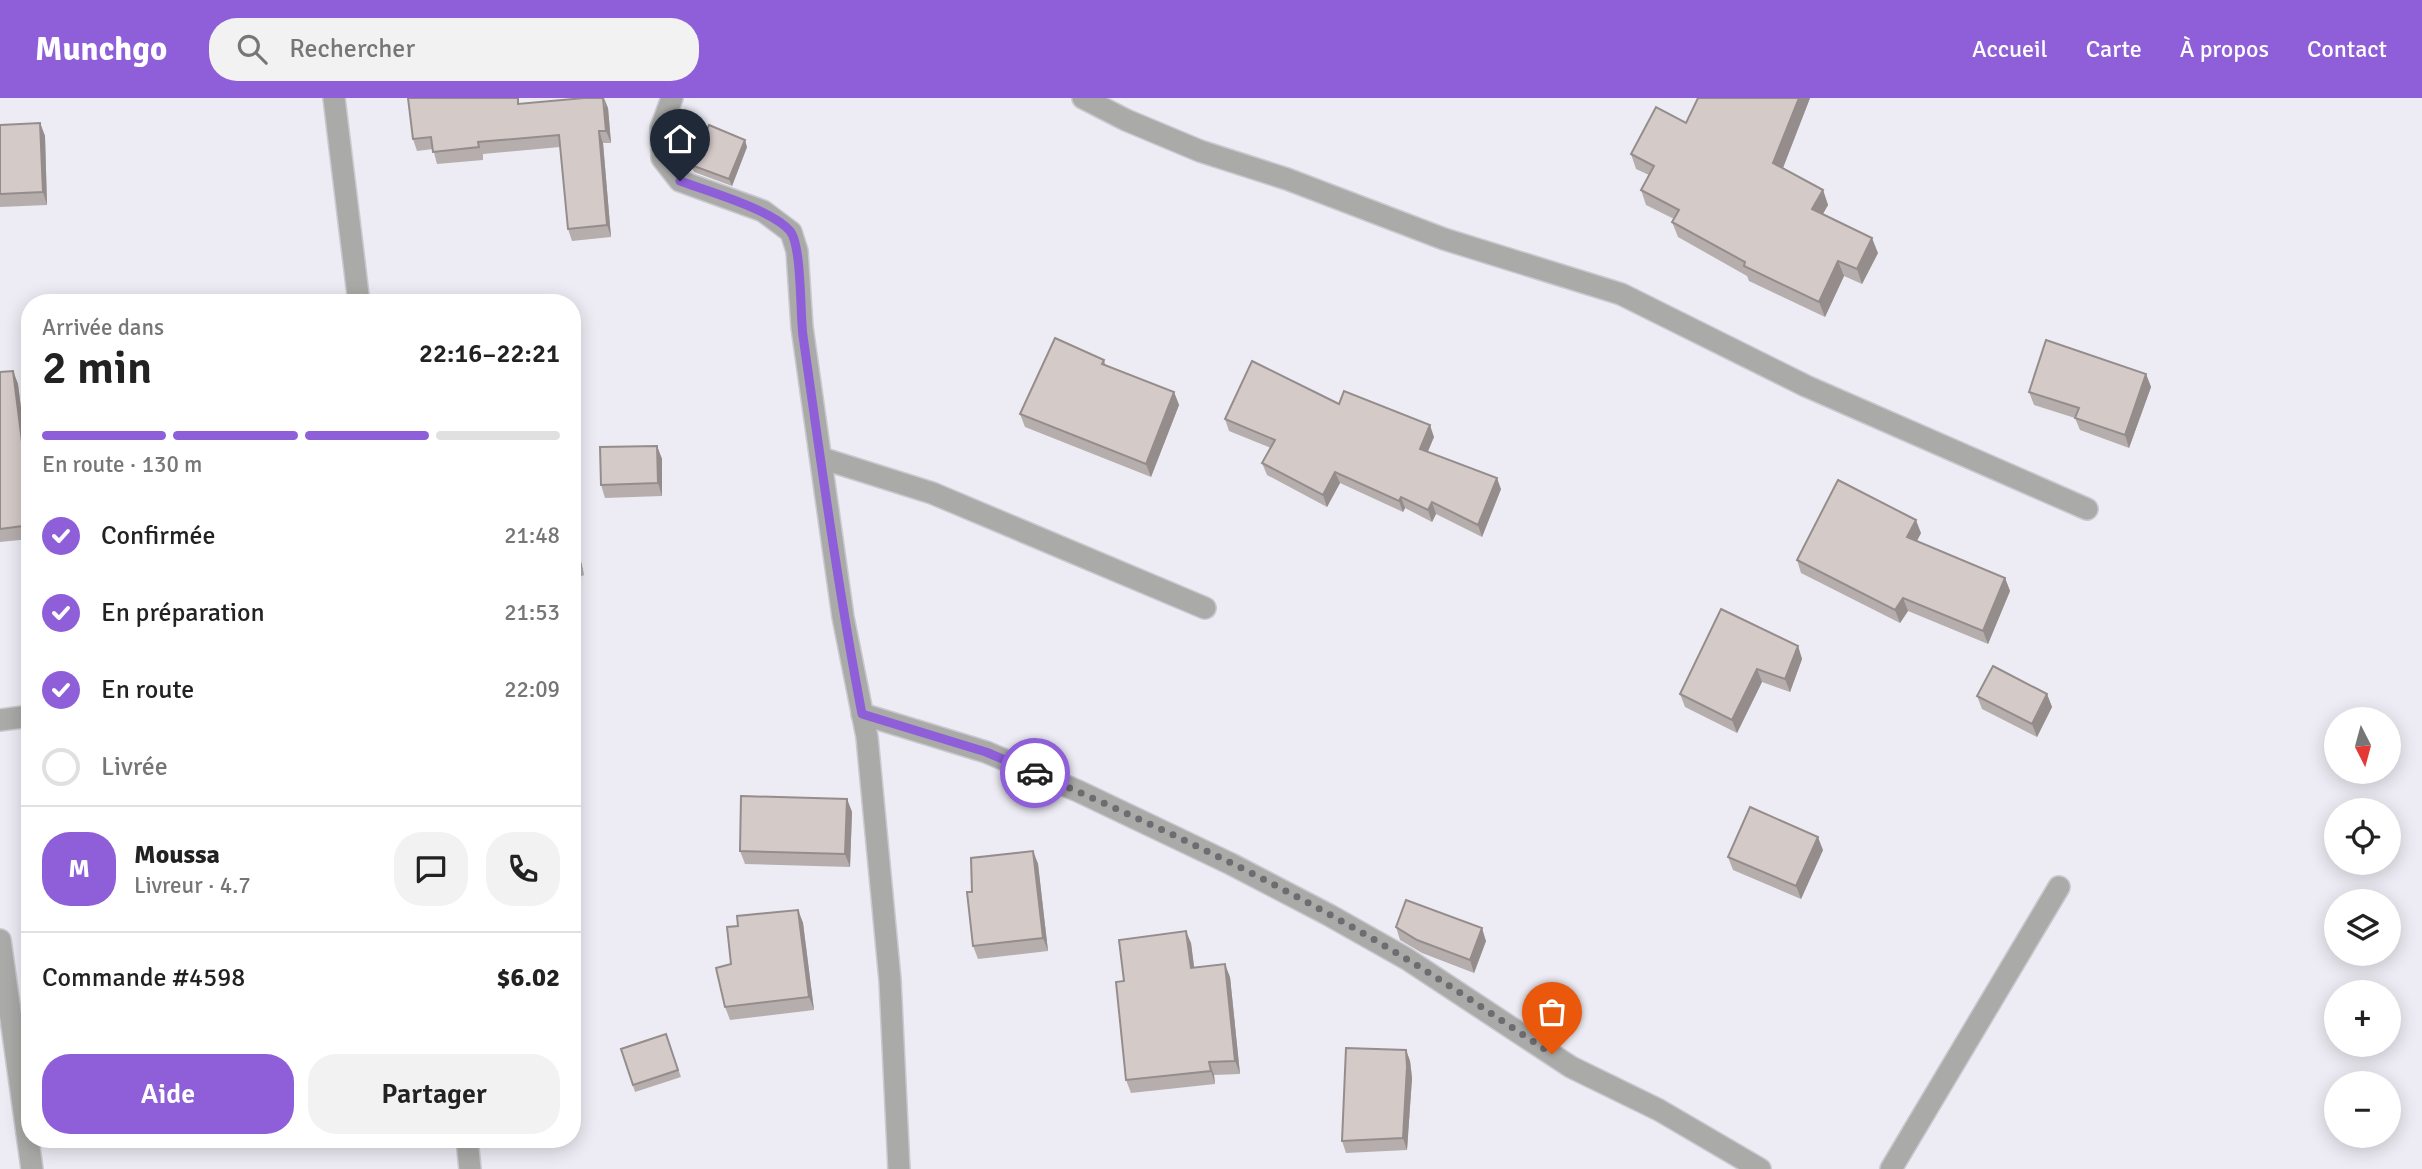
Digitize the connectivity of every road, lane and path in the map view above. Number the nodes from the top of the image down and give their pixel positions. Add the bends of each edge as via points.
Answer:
1 (334, 98) edge
2 (672, 98) edge
3 (1083, 98) edge
4 (358, 294) edge
5 (821, 458) junction
6 (2087, 509) dead end
7 (1205, 608) dead end
8 (862, 714) junction
9 (21, 717) edge
10 (0, 720) edge
11 (2059, 887) dead end
12 (0, 940) edge
13 (21, 1090) edge
14 (29, 1148) edge
15 (468, 1148) edge
16 (32, 1169) edge
17 (470, 1169) edge
18 (899, 1169) edge
19 (1760, 1169) edge
20 (1891, 1169) edge

1 - 4 street
2 - 5 street via 661,128 662,158 680,181 763,211 791,232
3 - 6 street via 1200,151 1444,239 1621,294 1806,386
5 - 7 street via 932,493
5 - 8 street
8 - 18 street via 889,967
8 - 19 street via 986,752 1231,864 1407,959 1571,1067 1659,1110
9 - 10 street
11 - 20 street
12 - 13 street
14 - 16 street
15 - 17 street

